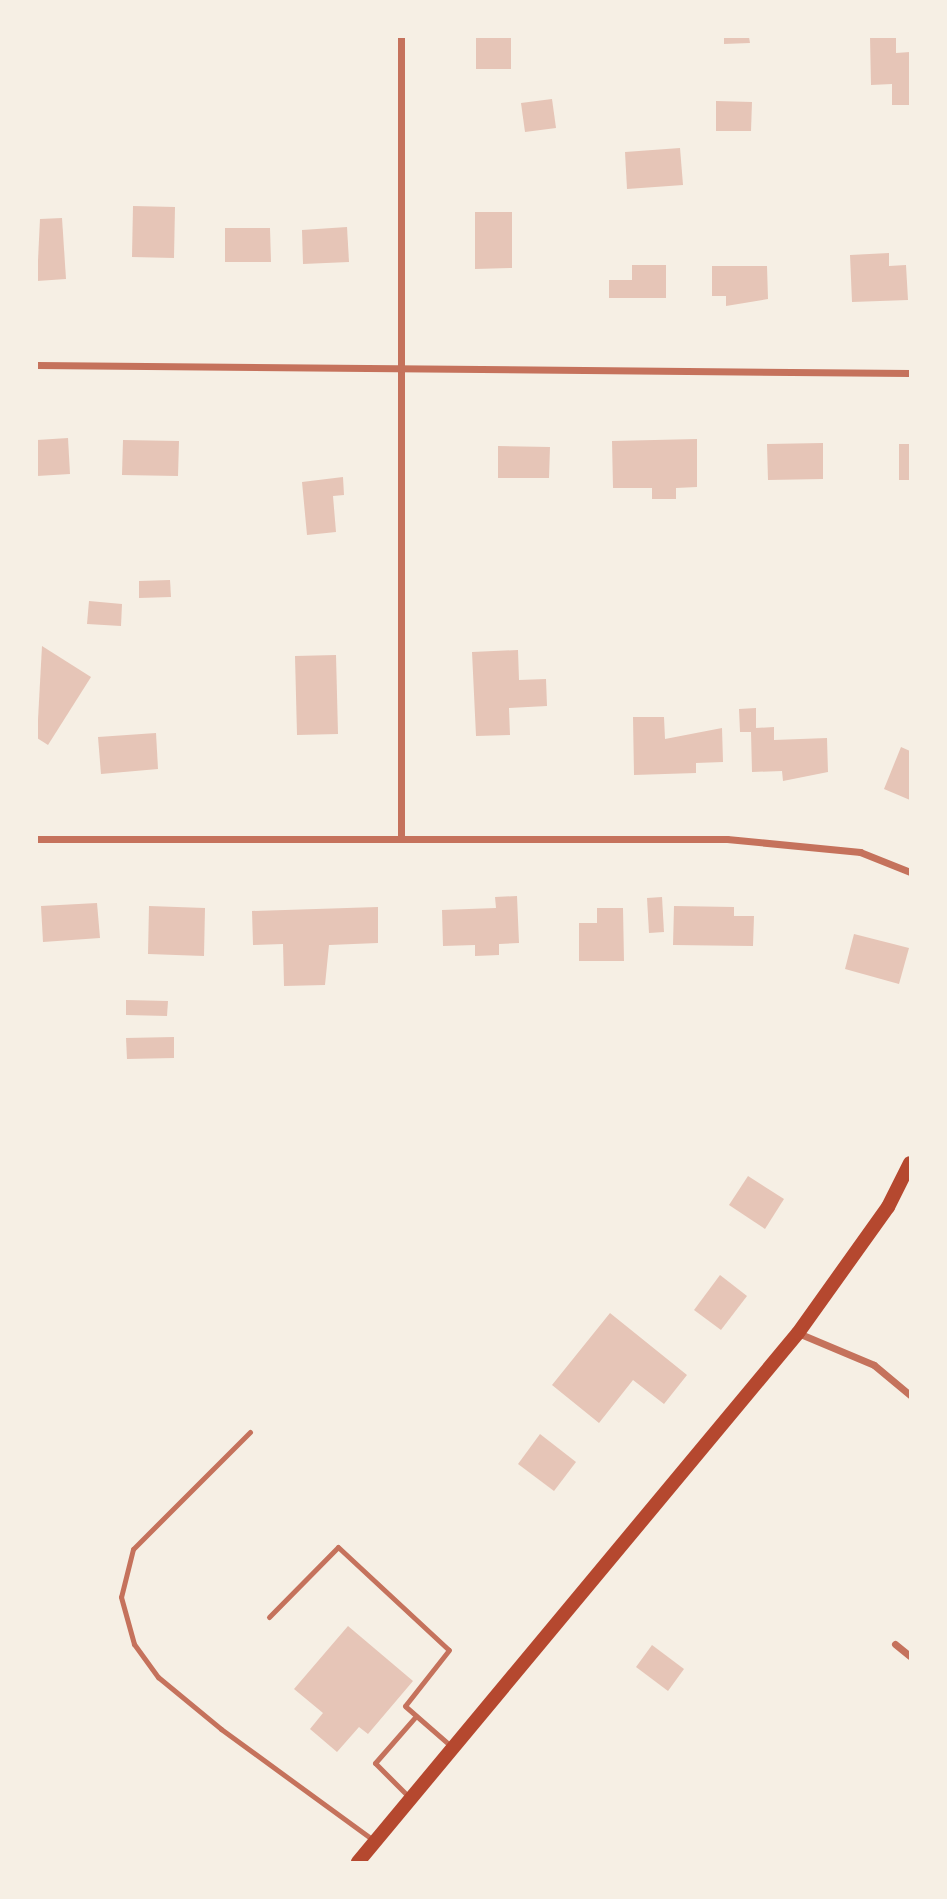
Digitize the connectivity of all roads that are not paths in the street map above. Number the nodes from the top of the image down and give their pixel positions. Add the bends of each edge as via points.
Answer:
1 (401, 37) edge
2 (37, 365) edge
3 (402, 368) junction
4 (910, 373) edge
5 (401, 837) junction
6 (37, 839) edge
7 (910, 872) edge
8 (910, 1163) edge
9 (798, 1333) junction
10 (910, 1395) edge
11 (250, 1432) dead end
12 (268, 1616) dead end
13 (895, 1644) dead end
14 (910, 1656) edge
15 (416, 1716) junction
16 (454, 1748) junction
17 (411, 1799) junction
18 (375, 1842) junction
19 (358, 1862) edge

1 - 3 street
2 - 3 street
3 - 4 street
3 - 5 street
5 - 6 street
5 - 7 street via 813,843 860,852
8 - 9 main road via 888,1207
9 - 10 street via 874,1365
9 - 16 main road
11 - 18 lane via 133,1549 121,1597 134,1644 158,1677 210,1720
12 - 15 lane via 338,1547 449,1650 405,1706
13 - 14 street
15 - 16 lane
15 - 17 lane via 375,1763
16 - 17 main road
17 - 18 main road
18 - 19 main road

